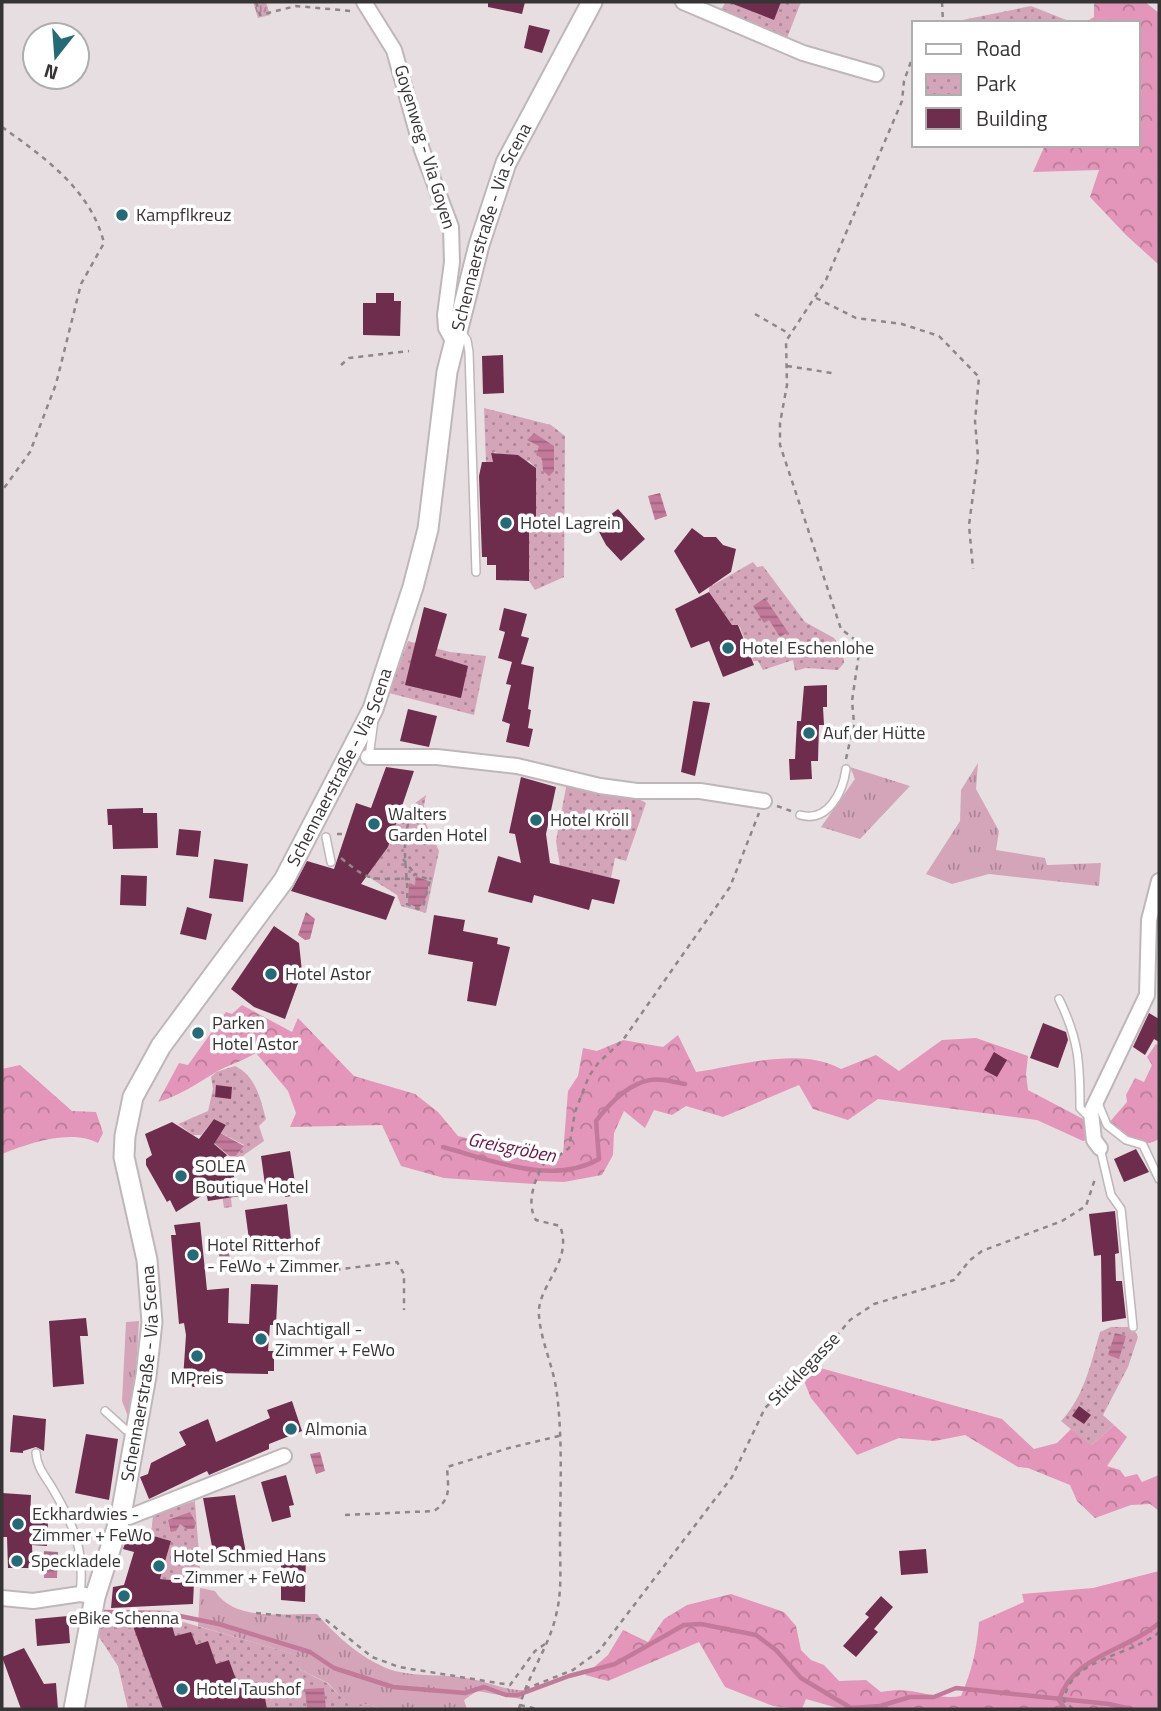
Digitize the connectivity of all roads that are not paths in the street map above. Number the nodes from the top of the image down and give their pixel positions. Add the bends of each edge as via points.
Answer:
1 (592, 2) edge
2 (683, 2) edge
3 (359, 6) edge
4 (876, 74) dead end
5 (455, 333) junction
6 (475, 572) dead end
7 (373, 709) junction
8 (369, 757) joint
9 (846, 769) road end
10 (764, 801) road end
11 (800, 815) road end
12 (326, 837) dead end
13 (331, 862) dead end
14 (1159, 881) edge
15 (1059, 999) dead end
16 (1093, 1111) junction
17 (1097, 1144) joint
18 (1159, 1179) edge
19 (1133, 1327) dead end
20 (105, 1411) dead end
21 (136, 1432) junction
22 (36, 1453) dead end
23 (284, 1455) dead end
24 (121, 1515) junction
25 (87, 1596) junction
26 (2, 1598) edge
27 (74, 1709) edge

1 - 5 street, Schennaerstraße - Via Scena via 506,163
2 - 4 street via 803,53
3 - 5 street, Goyenweg - Via Goyen via 394,50 422,150 451,227 445,315 446,328
5 - 6 lane via 467,340 469,352
5 - 7 street, Schennaerstraße - Via Scena via 444,387 428,529
7 - 8 lane
7 - 21 street, Schennaerstraße - Via Scena via 284,880 161,1046 133,1097 124,1157 147,1261 152,1322
8 - 10 street, Schennaerstraße - Via Scena via 437,757 517,766 612,788 700,791
9 - 11 lane via 838,795 825,811 817,816
12 - 13 lane
14 - 16 street via 1149,920 1147,995
15 - 16 lane via 1074,1029 1080,1108 1086,1114
16 - 17 street
16 - 18 lane via 1118,1135 1143,1145
17 - 19 lane via 1111,1195 1121,1209
20 - 21 lane via 126,1430
21 - 24 street, Schennaerstraße - Via Scena
22 - 25 lane via 37,1465 77,1538
23 - 24 street via 129,1517
24 - 25 street, Schennaerstraße - Via Scena
25 - 26 street via 33,1601
25 - 27 street, Schennaerstraße - Via Scena

